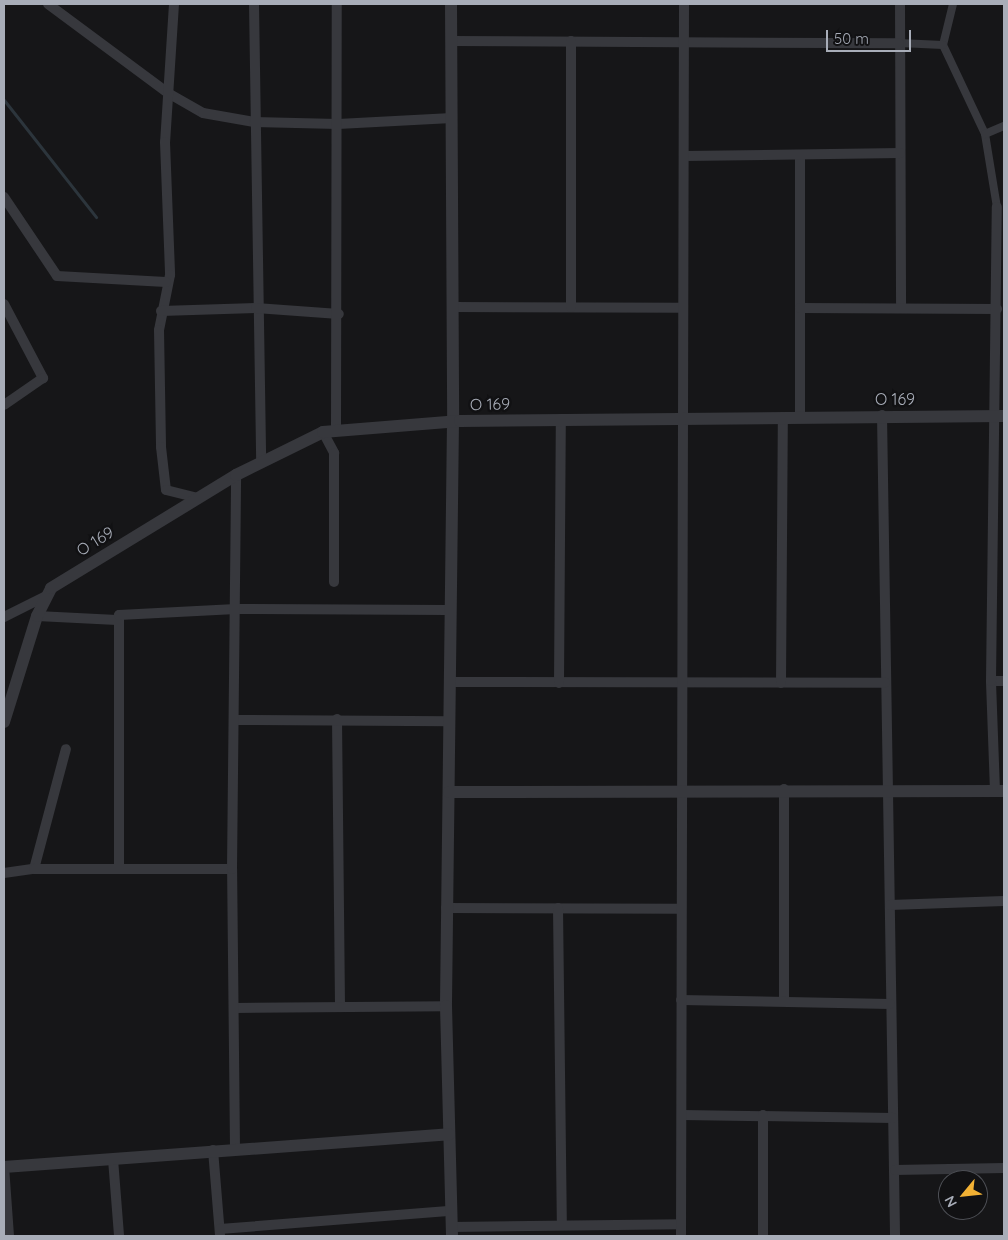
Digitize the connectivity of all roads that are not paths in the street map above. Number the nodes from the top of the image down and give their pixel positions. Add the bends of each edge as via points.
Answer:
1 (48, 4) edge
2 (174, 4) edge
3 (254, 4) edge
4 (337, 4) edge
5 (451, 4) edge
6 (684, 4) edge
7 (900, 4) edge
8 (953, 4) edge
9 (451, 41) junction
10 (571, 41) junction
11 (686, 42) junction
12 (899, 43) junction
13 (943, 45) junction
14 (168, 93) junction
15 (452, 118) junction
16 (254, 122) junction
17 (338, 124) junction
18 (1004, 126) edge
19 (985, 134) junction
20 (900, 153) junction
21 (800, 155) junction
22 (685, 156) junction
23 (4, 197) edge
24 (998, 207) joint
25 (166, 282) junction
26 (4, 304) edge
27 (571, 306) junction
28 (453, 307) junction
29 (256, 308) junction
30 (683, 308) junction
31 (800, 308) junction
32 (901, 308) junction
33 (997, 309) junction
34 (161, 311) junction
35 (339, 314) junction
36 (4, 405) edge
37 (882, 415) junction
38 (800, 416) junction
39 (1001, 416) edge
40 (782, 417) junction
41 (560, 419) junction
42 (681, 419) junction
43 (453, 421) junction
44 (330, 430) junction
45 (261, 462) junction
46 (236, 475) junction
47 (197, 498) junction
48 (334, 582) dead end
49 (44, 597) junction
50 (236, 609) junction
51 (448, 610) junction
52 (37, 616) junction
53 (4, 617) edge
54 (116, 620) junction
55 (992, 681) junction
56 (1004, 681) edge
57 (449, 682) junction
58 (885, 682) junction
59 (559, 683) junction
60 (781, 683) junction
61 (680, 684) junction
62 (336, 718) junction
63 (234, 720) junction
64 (449, 721) junction
65 (4, 722) edge
66 (66, 749) dead end
67 (784, 789) junction
68 (680, 790) junction
69 (449, 792) junction
70 (887, 792) junction
71 (1000, 792) edge
72 (119, 868) junction
73 (34, 869) junction
74 (232, 869) junction
75 (4, 874) edge
76 (1004, 901) edge
77 (890, 905) junction
78 (446, 908) junction
79 (558, 908) junction
80 (679, 908) junction
81 (681, 1000) junction
82 (784, 1000) junction
83 (890, 1004) junction
84 (446, 1006) junction
85 (340, 1007) junction
86 (234, 1008) junction
87 (682, 1115) junction
88 (763, 1115) junction
89 (893, 1118) junction
90 (449, 1134) junction
91 (236, 1148) junction
92 (213, 1150) junction
93 (113, 1160) junction
94 (4, 1166) edge
95 (1004, 1168) edge
96 (895, 1170) junction
97 (451, 1211) junction
98 (681, 1224) junction
99 (562, 1225) junction
100 (451, 1232) edge
101 (220, 1233) edge
102 (9, 1236) edge
103 (119, 1236) edge
104 (681, 1236) edge
105 (763, 1236) edge
106 (896, 1236) edge

1 - 14 street
2 - 14 street
3 - 16 street
4 - 17 street
5 - 9 street
6 - 11 street
7 - 12 street
8 - 13 street
9 - 10 street
9 - 15 street
10 - 11 street
10 - 27 street
11 - 12 street
11 - 22 street
12 - 13 street
12 - 20 street
13 - 19 street
14 - 16 street via 203,113
14 - 25 street
15 - 17 street
15 - 28 street
16 - 17 street
16 - 29 street
17 - 35 street
18 - 19 street
19 - 24 street
20 - 21 street
20 - 32 street
21 - 22 street
21 - 31 street
22 - 30 street
23 - 25 street via 57,276
24 - 33 street
25 - 34 street
26 - 36 street via 43,378
27 - 28 street
27 - 30 street
28 - 43 street
29 - 34 street
29 - 35 street
29 - 45 street
30 - 42 street
31 - 32 street
31 - 38 street
32 - 33 street
33 - 39 street
34 - 47 street via 164,484 169,493
35 - 44 street
37 - 38 street, O 169
37 - 39 street, O 169
37 - 58 street
38 - 40 street, O 169
39 - 55 street
40 - 42 street, O 169
40 - 60 street
41 - 42 street, O 169
41 - 43 street, O 169
41 - 59 street
42 - 61 street
43 - 44 street, O 169
43 - 51 street
44 - 45 street, O 169
44 - 48 street via 334,453
45 - 46 street, O 169
46 - 47 street, O 169
46 - 50 street
47 - 49 street, O 169 via 51,588
49 - 52 street, O 169
49 - 53 street
50 - 51 street
50 - 54 street via 124,612
50 - 63 street
51 - 57 street
52 - 54 street
52 - 65 street, O 169
54 - 72 street
55 - 56 street
55 - 71 street
57 - 59 street
57 - 64 street
58 - 60 street
58 - 70 street
59 - 61 street
60 - 61 street
61 - 68 street
62 - 63 street
62 - 64 street
62 - 85 street
63 - 74 street
64 - 69 street
66 - 73 street
67 - 68 street
67 - 70 street
67 - 82 street
68 - 69 street
68 - 80 street
69 - 78 street
70 - 71 street
70 - 77 street
72 - 73 street
72 - 74 street
73 - 75 street
74 - 86 street
76 - 77 street
77 - 83 street
78 - 79 street
78 - 84 street
79 - 80 street
79 - 99 street
80 - 81 street
81 - 82 street
81 - 87 street
82 - 83 street
83 - 89 street
84 - 85 street
84 - 90 street
85 - 86 street
86 - 91 street
87 - 88 street
87 - 98 street
88 - 89 street
88 - 105 street
89 - 96 street
90 - 91 street
90 - 97 street
91 - 92 street
92 - 93 street
92 - 101 street
93 - 94 street
93 - 103 street
94 - 102 street
95 - 96 street
96 - 106 street
97 - 100 street
97 - 101 street
98 - 99 street
98 - 104 street
99 - 100 street

